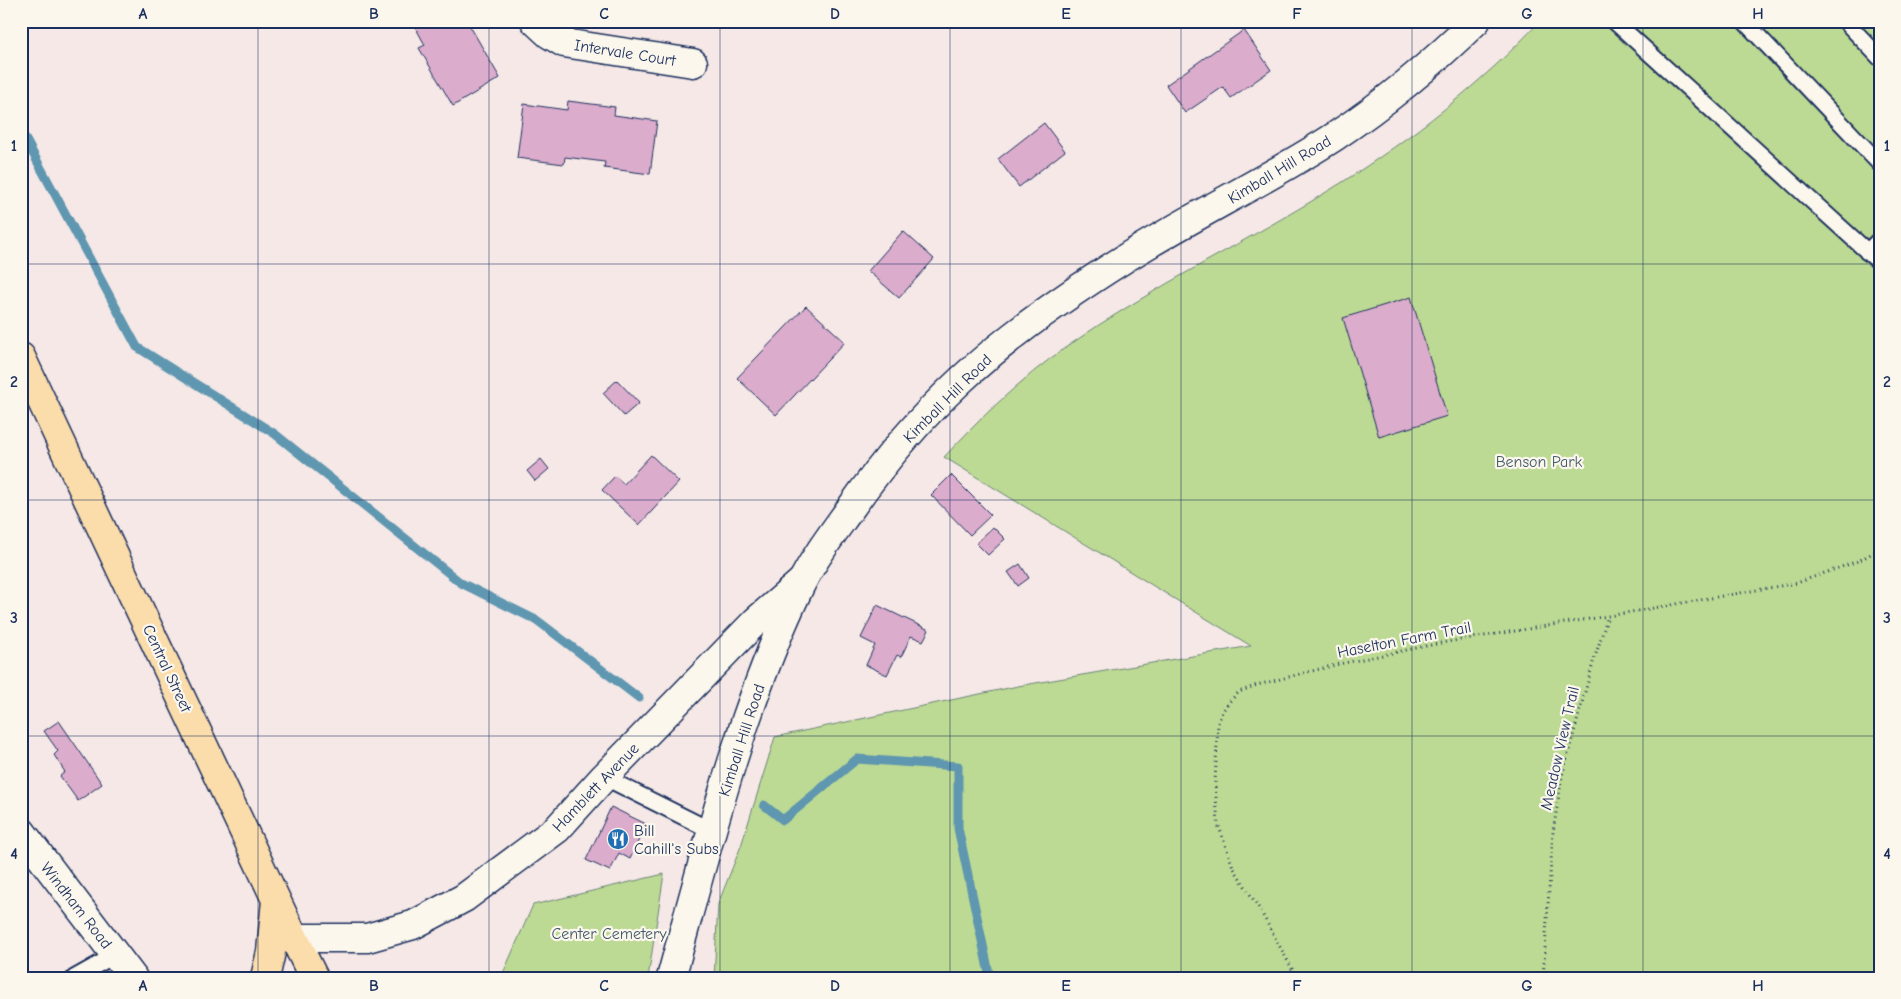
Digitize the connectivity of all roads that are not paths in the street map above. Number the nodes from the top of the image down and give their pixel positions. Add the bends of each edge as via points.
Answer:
1 (535, 21) edge
2 (1476, 21) edge
3 (1614, 21) edge
4 (1744, 21) edge
5 (1845, 21) edge
6 (1880, 58) edge
7 (693, 62) dead end
8 (1880, 164) edge
9 (1880, 239) edge
10 (1867, 252) junction
11 (1880, 263) edge
12 (21, 358) edge
13 (801, 582) junction
14 (604, 777) junction
15 (21, 831) edge
16 (712, 831) junction
17 (276, 898) junction
18 (294, 938) junction
19 (115, 955) junction
20 (74, 978) edge
21 (133, 978) edge
22 (265, 978) edge
23 (314, 978) edge
24 (671, 978) edge

1 - 7 street, Intervale Court via 564,43
2 - 13 street, Kimball Hill Road via 1391,97 1334,137 1127,257 1014,335 962,379 914,427 871,479
3 - 10 lane
4 - 8 lane
5 - 6 lane
9 - 10 lane
10 - 11 lane
12 - 17 main road, Central Street
13 - 14 street, Hamblett Avenue via 756,621
13 - 16 street, Kimball Hill Road via 769,656
14 - 16 lane
14 - 18 street, Hamblett Avenue via 557,829 464,898 413,925 367,938
15 - 19 street, Windham Road
16 - 24 street, Kimball Hill Road
17 - 18 main road, Central Street
17 - 22 main road
18 - 23 main road, Central Street
19 - 20 lane
19 - 21 street, Windham Road

